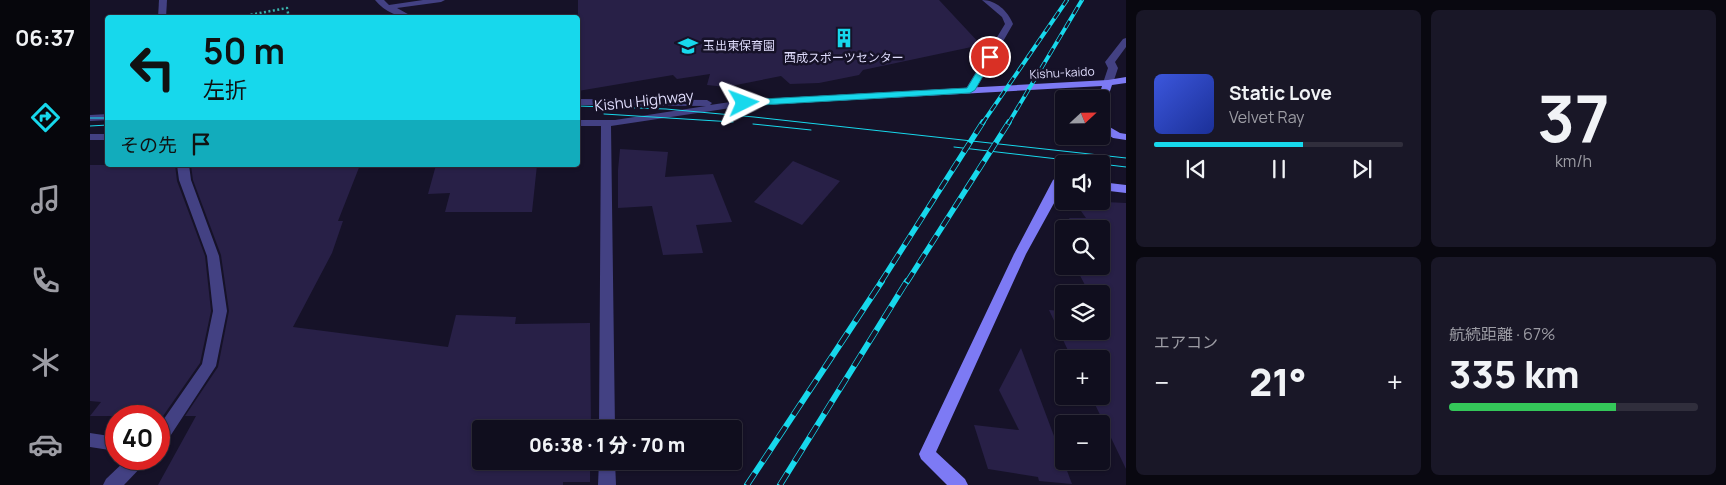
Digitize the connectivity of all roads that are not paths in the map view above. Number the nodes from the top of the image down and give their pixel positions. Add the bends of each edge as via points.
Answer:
1 (163, 0) edge
2 (379, 0) edge
3 (441, 0) edge
4 (986, 0) edge
5 (388, 8) junction
6 (162, 15) edge
7 (404, 15) edge
8 (1126, 42) edge
9 (1126, 80) edge
10 (1108, 83) junction
11 (970, 90) junction
12 (1106, 90) edge
13 (580, 96) edge
14 (580, 102) edge
15 (592, 102) junction
16 (744, 103) junction
17 (105, 117) edge
18 (90, 118) edge
19 (580, 123) edge
20 (606, 123) junction
21 (1110, 131) edge
22 (90, 137) edge
23 (105, 137) edge
24 (1126, 137) edge
25 (183, 167) edge
26 (1110, 187) edge
27 (1055, 188) edge
28 (1126, 189) edge
29 (607, 420) edge
30 (170, 423) edge
31 (90, 440) edge
32 (105, 442) edge
33 (127, 470) edge
34 (607, 470) edge
35 (112, 485) edge
36 (608, 485) edge
37 (959, 485) edge

1 - 6 street
2 - 5 street
3 - 5 street
4 - 11 street via 1006,16 1009,24
5 - 7 street
8 - 10 street via 1110,62 1114,68
9 - 10 street, Kishu-kaido
10 - 11 street, Kishu-kaido
10 - 12 street
11 - 16 street, Kishu Highway
13 - 15 street
14 - 15 street, Kishu Highway
15 - 16 street, Kishu Highway
16 - 20 street, Kishu Highway
17 - 18 street
19 - 20 street, Kishu Highway
20 - 29 street
21 - 24 street
22 - 23 street
25 - 30 street via 213,256 220,312 209,366
26 - 28 street
27 - 37 street via 1020,254 927,454
31 - 32 street
33 - 35 street
34 - 36 street

